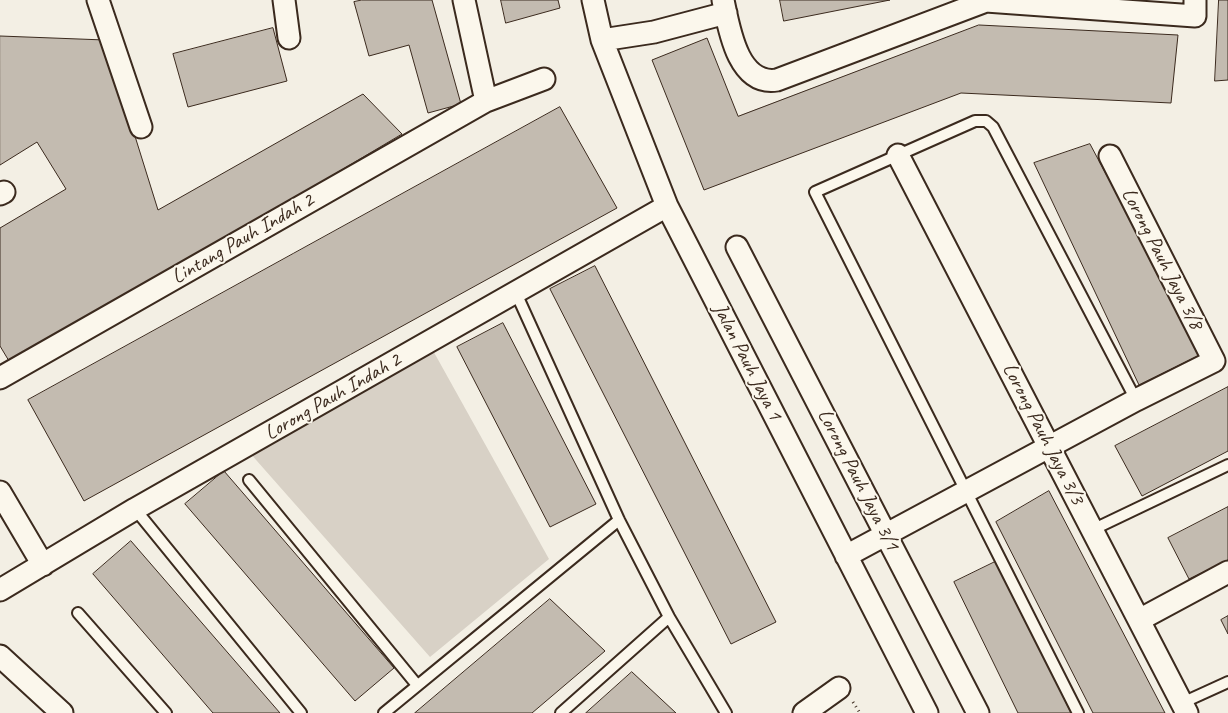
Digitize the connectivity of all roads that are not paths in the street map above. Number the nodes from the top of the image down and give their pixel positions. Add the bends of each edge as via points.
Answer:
1 (98, 0) edge
2 (284, 0) edge
3 (464, 0) edge
4 (593, 0) edge
5 (1195, 0) edge
6 (724, 7) edge
7 (288, 38) dead end
8 (602, 40) junction
9 (544, 79) dead end
10 (486, 100) junction
11 (141, 127) dead end
12 (898, 155) junction
13 (1110, 156) dead end
14 (667, 206) junction
15 (737, 247) dead end
16 (516, 293) junction
17 (0, 378) edge
18 (1136, 400) junction
19 (1050, 447) junction
20 (1228, 465) edge
21 (249, 480) dead end
22 (0, 492) edge
23 (966, 492) junction
24 (135, 509) junction
25 (619, 520) junction
26 (1092, 530) junction
27 (886, 535) junction
28 (846, 556) junction
29 (43, 565) junction
30 (1228, 572) edge
31 (0, 590) edge
32 (78, 613) dead end
33 (669, 617) junction
34 (1139, 620) junction
35 (0, 656) edge
36 (1228, 682) edge
37 (417, 685) junction
38 (839, 688) dead end
39 (1184, 708) edge
40 (62, 713) edge
41 (166, 713) edge
42 (301, 713) edge
43 (384, 713) edge
44 (561, 713) edge
45 (726, 713) edge
46 (804, 713) edge
47 (927, 713) edge
48 (978, 713) edge
49 (1078, 713) edge

1 - 11 street
2 - 7 street
3 - 10 street
4 - 8 street, Jalan Pauh Jaya 1
5 - 6 street via 1195,16 986,2 767,82 747,70 739,56
6 - 8 street via 654,32
8 - 14 street, Jalan Pauh Jaya 1
9 - 10 street, Lintang Pauh Indah 2
10 - 17 street, Lintang Pauh Indah 2
12 - 18 lane via 975,121 986,122 993,127
12 - 19 street, Lorong Pauh Jaya 3/3
12 - 23 lane via 816,192
13 - 18 street, Lorong Pauh Jaya 3/8 via 1214,360
14 - 16 street, Lorong Pauh Indah 2
14 - 28 street, Jalan Pauh Jaya 1
15 - 27 street, Lorong Pauh Jaya 3/1
16 - 24 street, Lorong Pauh Indah 2
16 - 25 lane
18 - 19 street
19 - 23 street
19 - 26 street, Lorong Pauh Jaya 3/3
20 - 26 lane
21 - 37 lane
22 - 29 street
23 - 27 street
23 - 49 lane
24 - 29 street, Lorong Pauh Indah 2
24 - 42 lane
25 - 33 lane
25 - 37 lane
26 - 34 street, Lorong Pauh Jaya 3/3
27 - 28 street
27 - 48 street, Lorong Pauh Jaya 3/1
28 - 47 street, Jalan Pauh Jaya 1
29 - 31 street, Lorong Pauh Indah 2
30 - 34 street
32 - 41 lane
33 - 44 lane
33 - 45 lane
34 - 39 street, Lorong Pauh Jaya 3/3
35 - 40 street
36 - 39 lane
37 - 43 lane
38 - 46 street

